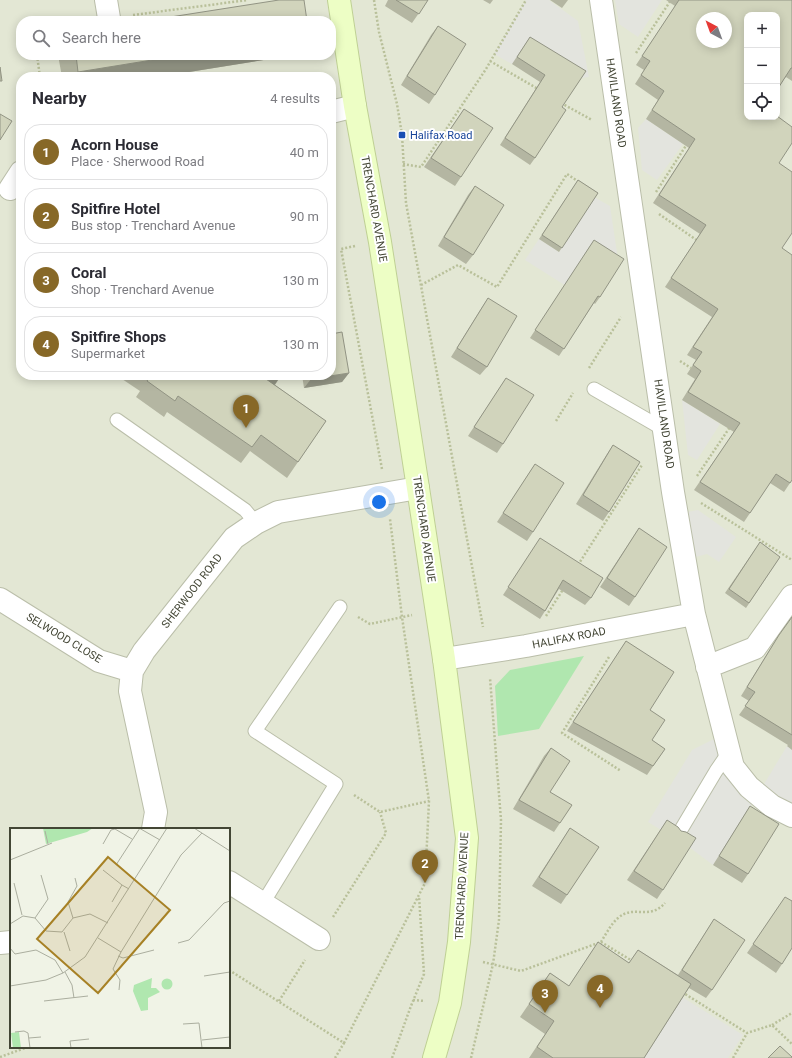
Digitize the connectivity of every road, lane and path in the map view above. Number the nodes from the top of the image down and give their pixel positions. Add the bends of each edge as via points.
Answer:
1 (248, 0) edge
2 (339, 0) edge
3 (374, 0) edge
4 (526, 0) edge
5 (600, 0) edge
6 (671, 0) edge
7 (108, 9) edge
8 (38, 60) edge
9 (490, 61) junction
10 (610, 62) junction
11 (39, 72) edge
12 (543, 92) edge
13 (556, 100) edge
14 (356, 106) junction
15 (336, 111) edge
16 (622, 138) junction
17 (692, 138) edge
18 (403, 164) junction
19 (584, 185) edge
20 (637, 215) junction
21 (703, 244) edge
22 (643, 282) junction
23 (421, 285) junction
24 (586, 373) dead end
25 (576, 388) dead end
26 (594, 389) dead end
27 (117, 420) dead end
28 (556, 421) dead end
29 (733, 422) edge
30 (664, 430) junction
31 (644, 462) dead end
32 (418, 488) junction
33 (680, 492) junction
34 (256, 523) junction
35 (792, 560) edge
36 (577, 568) edge
37 (564, 587) edge
38 (792, 596) edge
39 (0, 599) edge
40 (340, 606) joint
41 (436, 610) junction
42 (694, 614) junction
43 (627, 627) junction
44 (526, 646) junction
45 (488, 652) junction
46 (444, 659) junction
47 (707, 666) junction
48 (132, 671) junction
49 (729, 752) junction
50 (621, 771) dead end
51 (336, 784) junction
52 (380, 812) junction
53 (792, 816) edge
54 (152, 828) edge
55 (679, 833) edge
56 (230, 883) edge
57 (419, 896) junction
58 (263, 903) junction
59 (665, 903) edge
60 (319, 939) junction
61 (10, 942) edge
62 (601, 942) junction
63 (0, 943) edge
64 (457, 956) junction
65 (634, 962) edge
66 (493, 964) junction
67 (230, 971) edge
68 (681, 991) edge
69 (279, 1001) junction
70 (792, 1013) edge
71 (772, 1025) junction
72 (747, 1032) junction
73 (344, 1043) junction
74 (792, 1044) edge
75 (25, 1048) edge
76 (0, 1057) edge
77 (335, 1058) edge
78 (392, 1058) edge
79 (434, 1058) edge
80 (471, 1058) edge
81 (733, 1058) edge

1 - 7 path
2 - 14 street, TRENCHARD AVENUE
3 - 18 path via 397,104
4 - 9 path
5 - 10 street, HAVILLAND ROAD
6 - 10 path via 626,68
8 - 11 path
9 - 12 path
9 - 18 path via 421,167
10 - 16 street, HAVILLAND ROAD
13 - 16 path
14 - 15 street
14 - 32 street, TRENCHARD AVENUE
16 - 20 street, HAVILLAND ROAD
17 - 20 path
18 - 23 path via 406,203
19 - 23 path via 567,174 498,287 458,265
20 - 21 path via 660,214
20 - 22 street, HAVILLAND ROAD
22 - 24 path
22 - 30 street, HAVILLAND ROAD
23 - 45 path
25 - 28 path
26 - 30 lane
27 - 34 lane via 245,510
29 - 33 path
30 - 33 street, HAVILLAND ROAD
31 - 36 path
32 - 34 street, SHERWOOD ROAD via 278,512
32 - 41 street, TRENCHARD AVENUE
33 - 35 path
33 - 42 street, HAVILLAND ROAD
34 - 48 street, SHERWOOD ROAD via 234,538 144,650
37 - 44 path
38 - 47 street via 755,648
39 - 48 street, SELWOOD CLOSE via 99,661
40 - 41 path via 370,624
40 - 51 lane via 255,731
41 - 46 street, TRENCHARD AVENUE
42 - 43 street, HALIFAX ROAD
42 - 47 street, HAVILLAND ROAD
43 - 44 street, HALIFAX ROAD
43 - 50 path via 562,733
44 - 45 street, HALIFAX ROAD
45 - 46 street, HALIFAX ROAD
45 - 66 path via 501,820 499,920
46 - 64 street, TRENCHARD AVENUE via 467,838
47 - 49 street, HAVILLAND ROAD
48 - 54 street, SHERWOOD ROAD via 130,691 156,812
49 - 53 street, HAVILLAND ROAD via 733,767 749,787 772,806
49 - 55 lane
51 - 52 path
51 - 58 lane
52 - 57 path via 429,800 425,883
52 - 60 path via 386,834
56 - 58 street
57 - 73 path
57 - 78 path via 424,974
58 - 60 street
59 - 62 path via 652,912 631,911 618,918
60 - 69 path
61 - 63 street
62 - 65 path
62 - 66 path via 521,971
64 - 66 path
64 - 79 street, TRENCHARD AVENUE via 450,1003
66 - 80 path
67 - 69 path
68 - 72 path
69 - 73 path
70 - 71 path
71 - 72 path
71 - 74 path
72 - 81 path
73 - 77 path
75 - 76 path

